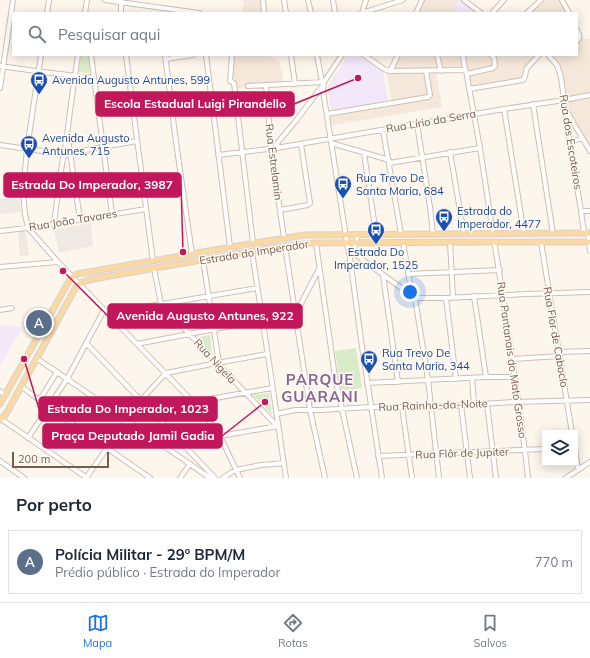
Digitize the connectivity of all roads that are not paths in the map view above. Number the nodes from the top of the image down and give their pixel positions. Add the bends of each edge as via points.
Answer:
1 (13, 0) edge
2 (49, 0) edge
3 (87, 0) edge
4 (105, 0) edge
5 (262, 0) edge
6 (284, 0) edge
7 (308, 0) edge
8 (333, 0) edge
9 (366, 0) edge
10 (403, 0) edge
11 (422, 0) edge
12 (504, 0) edge
13 (541, 0) edge
14 (562, 0) edge
15 (121, 1) edge
16 (466, 1) edge
17 (166, 11) edge
18 (47, 12) edge
19 (85, 12) edge
20 (121, 12) edge
21 (182, 12) edge
22 (264, 12) edge
23 (286, 12) edge
24 (311, 12) edge
25 (334, 12) edge
26 (362, 12) edge
27 (365, 12) edge
28 (416, 12) edge
29 (480, 12) edge
30 (493, 12) edge
31 (528, 12) edge
32 (568, 12) edge
33 (41, 56) edge
34 (78, 56) edge
35 (91, 56) edge
36 (126, 56) edge
37 (179, 56) edge
38 (206, 56) edge
39 (232, 56) edge
40 (290, 56) edge
41 (317, 56) edge
42 (341, 56) edge
43 (365, 56) edge
44 (398, 56) edge
45 (437, 56) edge
46 (463, 56) edge
47 (492, 56) edge
48 (538, 56) edge
49 (549, 56) edge
50 (165, 57) edge
51 (2, 66) edge
52 (390, 71) junction
53 (426, 71) junction
54 (441, 71) junction
55 (39, 72) junction
56 (466, 72) junction
57 (75, 76) junction
58 (94, 78) junction
59 (323, 83) junction
60 (295, 84) junction
61 (266, 85) junction
62 (248, 86) dead end
63 (0, 88) edge
64 (470, 89) junction
65 (590, 94) edge
66 (564, 100) junction
67 (533, 104) junction
68 (504, 109) junction
69 (566, 110) junction
70 (327, 114) junction
71 (473, 114) junction
72 (417, 124) junction
73 (383, 130) junction
74 (67, 136) junction
75 (582, 138) junction
76 (137, 141) junction
77 (331, 141) junction
78 (301, 144) junction
79 (570, 144) junction
80 (0, 145) edge
81 (104, 147) junction
82 (273, 148) junction
83 (480, 148) junction
84 (28, 149) junction
85 (590, 151) edge
86 (69, 152) junction
87 (242, 152) junction
88 (450, 152) junction
89 (364, 153) junction
90 (63, 154) junction
91 (218, 155) junction
92 (422, 157) junction
93 (389, 161) junction
94 (146, 209) junction
95 (280, 210) junction
96 (581, 211) junction
97 (590, 211) edge
98 (112, 214) junction
99 (80, 219) junction
100 (54, 224) junction
101 (28, 228) junction
102 (0, 231) edge
103 (587, 233) edge
104 (345, 234) junction
105 (355, 234) junction
106 (376, 234) junction
107 (401, 234) junction
108 (433, 234) junction
109 (464, 234) junction
110 (493, 234) junction
111 (524, 234) junction
112 (553, 234) junction
113 (284, 238) junction
114 (403, 242) junction
115 (450, 242) junction
116 (494, 242) junction
117 (540, 242) junction
118 (590, 242) edge
119 (253, 243) junction
120 (316, 243) junction
121 (347, 243) junction
122 (356, 243) junction
123 (285, 246) junction
124 (230, 247) junction
125 (590, 251) edge
126 (252, 252) junction
127 (352, 252) junction
128 (192, 254) junction
129 (350, 258) junction
130 (203, 260) junction
131 (153, 261) junction
132 (58, 262) junction
133 (0, 268) edge
134 (154, 269) junction
135 (320, 269) junction
136 (500, 270) junction
137 (451, 272) junction
138 (408, 274) junction
139 (383, 275) junction
140 (72, 277) junction
141 (79, 283) junction
142 (410, 284) junction
143 (257, 288) junction
144 (400, 288) junction
145 (590, 292) edge
146 (549, 293) junction
147 (208, 295) junction
148 (503, 295) junction
149 (474, 296) junction
150 (415, 298) junction
151 (446, 298) junction
152 (453, 298) junction
153 (294, 303) junction
154 (161, 304) junction
155 (302, 304) junction
156 (12, 308) dead end
157 (0, 310) edge
158 (104, 310) junction
159 (108, 313) junction
160 (295, 315) junction
161 (262, 320) junction
162 (47, 321) junction
163 (57, 321) junction
164 (214, 330) junction
165 (190, 334) junction
166 (86, 343) junction
167 (137, 344) junction
168 (590, 351) edge
169 (267, 354) junction
170 (559, 354) junction
171 (36, 358) junction
172 (512, 358) junction
173 (218, 363) junction
174 (57, 372) junction
175 (166, 373) junction
176 (514, 377) junction
177 (472, 378) junction
178 (486, 378) junction
179 (67, 379) junction
180 (456, 379) junction
181 (428, 380) junction
182 (398, 382) junction
183 (367, 383) junction
184 (21, 386) junction
185 (272, 388) junction
186 (0, 391) edge
187 (245, 394) junction
188 (5, 396) junction
189 (141, 400) junction
190 (590, 400) edge
191 (40, 401) junction
192 (567, 401) junction
193 (193, 402) junction
194 (518, 402) junction
195 (0, 404) edge
196 (474, 404) junction
197 (487, 404) junction
198 (461, 405) junction
199 (48, 407) junction
200 (371, 407) junction
201 (431, 407) junction
202 (402, 408) junction
203 (342, 409) junction
204 (310, 410) junction
205 (277, 414) junction
206 (1, 419) edge
207 (126, 420) junction
208 (278, 426) junction
209 (572, 430) edge
210 (220, 436) junction
211 (28, 438) junction
212 (107, 448) junction
213 (542, 449) edge
214 (525, 450) junction
215 (493, 451) junction
216 (466, 452) junction
217 (436, 453) junction
218 (409, 455) junction
219 (378, 456) junction
220 (0, 461) edge
221 (590, 462) edge
222 (284, 463) junction
223 (190, 464) junction
224 (577, 466) edge
225 (236, 470) junction
226 (578, 470) junction
227 (24, 478) edge
228 (86, 478) edge
229 (150, 478) edge
230 (180, 478) edge
231 (210, 478) edge
232 (215, 478) edge
233 (223, 478) edge
234 (240, 478) edge
235 (286, 478) edge
236 (325, 478) edge
237 (356, 478) edge
238 (382, 478) edge
239 (412, 478) edge
240 (439, 478) edge
241 (470, 478) edge
242 (496, 478) edge
243 (528, 478) edge
244 (566, 478) edge

1 - 51 street
2 - 18 street
3 - 19 street
4 - 15 street
5 - 22 street
6 - 23 street
7 - 24 street
8 - 25 street
9 - 26 street
10 - 27 street
11 - 28 street
12 - 30 street
13 - 31 street
14 - 32 street
15 - 17 street
15 - 20 street
16 - 29 street
17 - 21 street
33 - 55 street
34 - 57 street
35 - 58 street
36 - 76 street
37 - 50 street
38 - 91 street
39 - 87 street via 230,81 234,83
40 - 60 street
41 - 59 street
42 - 59 street
43 - 52 street
44 - 52 street
45 - 54 street
46 - 56 street
47 - 56 street via 495,66 493,68
48 - 64 street via 527,68 523,80
49 - 66 street, Rua dos Escoteiros via 559,69
50 - 128 street
51 - 55 street
51 - 63 street
52 - 53 street
53 - 54 street
53 - 70 street via 430,95 428,97
54 - 56 street
55 - 57 street
55 - 84 street
56 - 64 street
57 - 58 street
57 - 74 street
58 - 81 street
59 - 60 street
59 - 70 street
59 - 82 street
60 - 61 street
61 - 62 street
61 - 82 street, Rua Estrelamin
64 - 71 street
65 - 66 street, Rua Lírio da Serra
66 - 67 street, Rua Lírio da Serra
66 - 69 street, Rua dos Escoteiros
67 - 68 street, Rua Lírio da Serra
67 - 112 street
68 - 71 street, Rua Lírio da Serra
68 - 111 street
69 - 75 street
69 - 79 street, Rua dos Escoteiros
70 - 77 street
71 - 72 street, Rua Lírio da Serra
71 - 83 street
72 - 73 street, Rua Lírio da Serra
72 - 92 street
73 - 77 street, Rua Lírio da Serra
73 - 93 street
74 - 86 street
74 - 90 street
75 - 79 street
75 - 85 street
76 - 81 street
76 - 94 street
77 - 78 street, Rua Lírio da Serra
77 - 89 street
77 - 104 street
78 - 82 street, Rua Lírio da Serra
78 - 95 street via 310,204
79 - 96 street, Rua dos Escoteiros
80 - 84 street
81 - 86 street
81 - 98 street
82 - 87 street, Rua Lírio da Serra
82 - 95 street, Rua Estrelamin
83 - 88 street
83 - 110 street
84 - 90 street
84 - 101 street via 23,191
86 - 90 street
86 - 99 street
87 - 91 street, Rua Lírio da Serra
87 - 119 street
88 - 92 street
88 - 109 street
89 - 93 street
89 - 106 street
90 - 100 street
91 - 124 street
92 - 93 street
92 - 108 street
93 - 107 street
94 - 98 street, Rua João Tavares
94 - 131 street
95 - 113 street, Rua Estrelamin
96 - 97 street
96 - 103 street, Rua dos Escoteiros
98 - 99 street, Rua João Tavares
99 - 100 street, Rua João Tavares
100 - 101 street, Rua João Tavares
101 - 102 street, Rua João Tavares
101 - 132 street
103 - 112 main road, Estrada do Imperador
103 - 118 street, Rua dos Escoteiros
104 - 105 main road, Estrada do Imperador
104 - 113 main road, Estrada do Imperador
104 - 121 street
105 - 106 main road, Estrada do Imperador
105 - 121 main road
105 - 122 street
106 - 107 main road, Estrada do Imperador
107 - 108 main road, Estrada do Imperador
108 - 109 main road, Estrada do Imperador
109 - 110 main road, Estrada do Imperador
110 - 111 main road, Estrada do Imperador
111 - 112 main road, Estrada do Imperador
113 - 119 main road, Estrada do Imperador
114 - 115 main road, Estrada do Imperador
114 - 122 main road, Estrada do Imperador
114 - 138 street
115 - 116 main road, Estrada do Imperador
115 - 137 street
116 - 117 main road, Estrada do Imperador
116 - 136 street, Rua Pantanais do Mato Grosso
117 - 118 main road, Estrada do Imperador
117 - 146 street, Rua Flor de Caboclo
118 - 125 street, Rua dos Escoteiros
119 - 124 main road, Estrada do Imperador
120 - 121 main road, Estrada do Imperador
120 - 123 main road, Estrada do Imperador
120 - 135 street
121 - 122 main road, Estrada do Imperador
121 - 129 street
122 - 127 street
123 - 126 main road, Estrada do Imperador
123 - 153 street
124 - 128 main road, Estrada do Imperador
126 - 130 main road, Estrada do Imperador
126 - 143 street
127 - 129 street
127 - 139 street
128 - 131 main road, Estrada do Imperador
129 - 183 street
130 - 134 main road, Estrada do Imperador
130 - 147 street
131 - 140 main road, Estrada do Imperador
132 - 133 street
132 - 140 street
134 - 141 main road, Estrada do Imperador
134 - 154 street
135 - 155 street
135 - 203 street
136 - 137 street
136 - 148 street, Rua Pantanais do Mato Grosso
137 - 138 street
137 - 152 street
138 - 142 street
139 - 144 street
139 - 182 street
140 - 141 street
140 - 162 main road
141 - 158 street
141 - 163 main road
142 - 144 street
142 - 150 street
143 - 147 street
143 - 161 street
144 - 150 street
145 - 146 street
146 - 148 street
146 - 170 street, Rua Flor de Caboclo
147 - 154 street
147 - 164 street
148 - 149 street
148 - 172 street, Rua Pantanais do Mato Grosso
149 - 152 street
149 - 178 street
150 - 151 street
150 - 181 street
151 - 152 street
151 - 180 street
153 - 155 street
153 - 160 street
154 - 159 street
154 - 165 street, Rua Nigela
155 - 160 street
156 - 157 street
158 - 159 street
158 - 166 street
159 - 167 street
160 - 161 street
160 - 204 street
161 - 164 street
161 - 169 street
162 - 163 main road
162 - 188 main road
163 - 171 main road
164 - 165 street
164 - 173 street
165 - 167 street
165 - 173 street, Rua Nigela
166 - 179 street
166 - 189 street
167 - 175 street
168 - 170 street
169 - 173 street
169 - 185 street
170 - 172 street
170 - 192 street, Rua Flor de Caboclo
171 - 174 street
171 - 184 main road
172 - 176 street, Rua Pantanais do Mato Grosso
173 - 175 street
173 - 187 street, Rua Nigela
174 - 179 street
174 - 191 street
175 - 189 street
175 - 193 street
176 - 178 street
176 - 194 street, Rua Pantanais do Mato Grosso
177 - 178 street
177 - 180 street
177 - 196 street
179 - 199 street
179 - 207 street
180 - 181 street
181 - 182 street
181 - 201 street
182 - 183 street
183 - 200 street
184 - 191 street
184 - 206 main road
185 - 187 street
185 - 205 street
186 - 188 street
187 - 193 street
187 - 208 street, Rua Nigela
188 - 195 main road
189 - 207 street
189 - 232 street
190 - 192 street, Rua Rainha-da-Noite
191 - 199 street
192 - 194 street, Rua Rainha-da-Noite
192 - 209 street, Rua Flor de Caboclo
193 - 210 street
194 - 197 street, Rua Rainha-da-Noite
194 - 214 street, Rua Pantanais do Mato Grosso
196 - 197 street, Rua Rainha-da-Noite
196 - 198 street, Rua Rainha-da-Noite
197 - 215 street
198 - 201 street, Rua Rainha-da-Noite
198 - 216 street
199 - 211 street
199 - 212 street
200 - 202 street, Rua Rainha-da-Noite
200 - 203 street, Rua Rainha-da-Noite
200 - 219 street
201 - 202 street, Rua Rainha-da-Noite
201 - 217 street
202 - 218 street
203 - 204 street, Rua Rainha-da-Noite
203 - 237 street
204 - 205 street, Rua Rainha-da-Noite
204 - 236 street
205 - 208 street
206 - 211 street
207 - 212 street
207 - 223 street
208 - 210 street
208 - 222 street
210 - 225 street
211 - 228 street
212 - 228 street
212 - 229 street
213 - 214 street, Rua Flôr de Jupiter
214 - 215 street, Rua Flôr de Jupiter
214 - 243 street, Rua Pantanais do Mato Grosso
215 - 216 street, Rua Flôr de Jupiter
215 - 242 street
216 - 217 street, Rua Flôr de Jupiter
216 - 241 street
217 - 218 street, Rua Flôr de Jupiter
217 - 240 street
218 - 219 street, Rua Flôr de Jupiter
218 - 239 street
219 - 238 street
220 - 227 street
221 - 226 street
222 - 225 street
222 - 235 street
223 - 230 street
223 - 231 street
224 - 226 street
225 - 233 street
225 - 234 street
226 - 244 street

